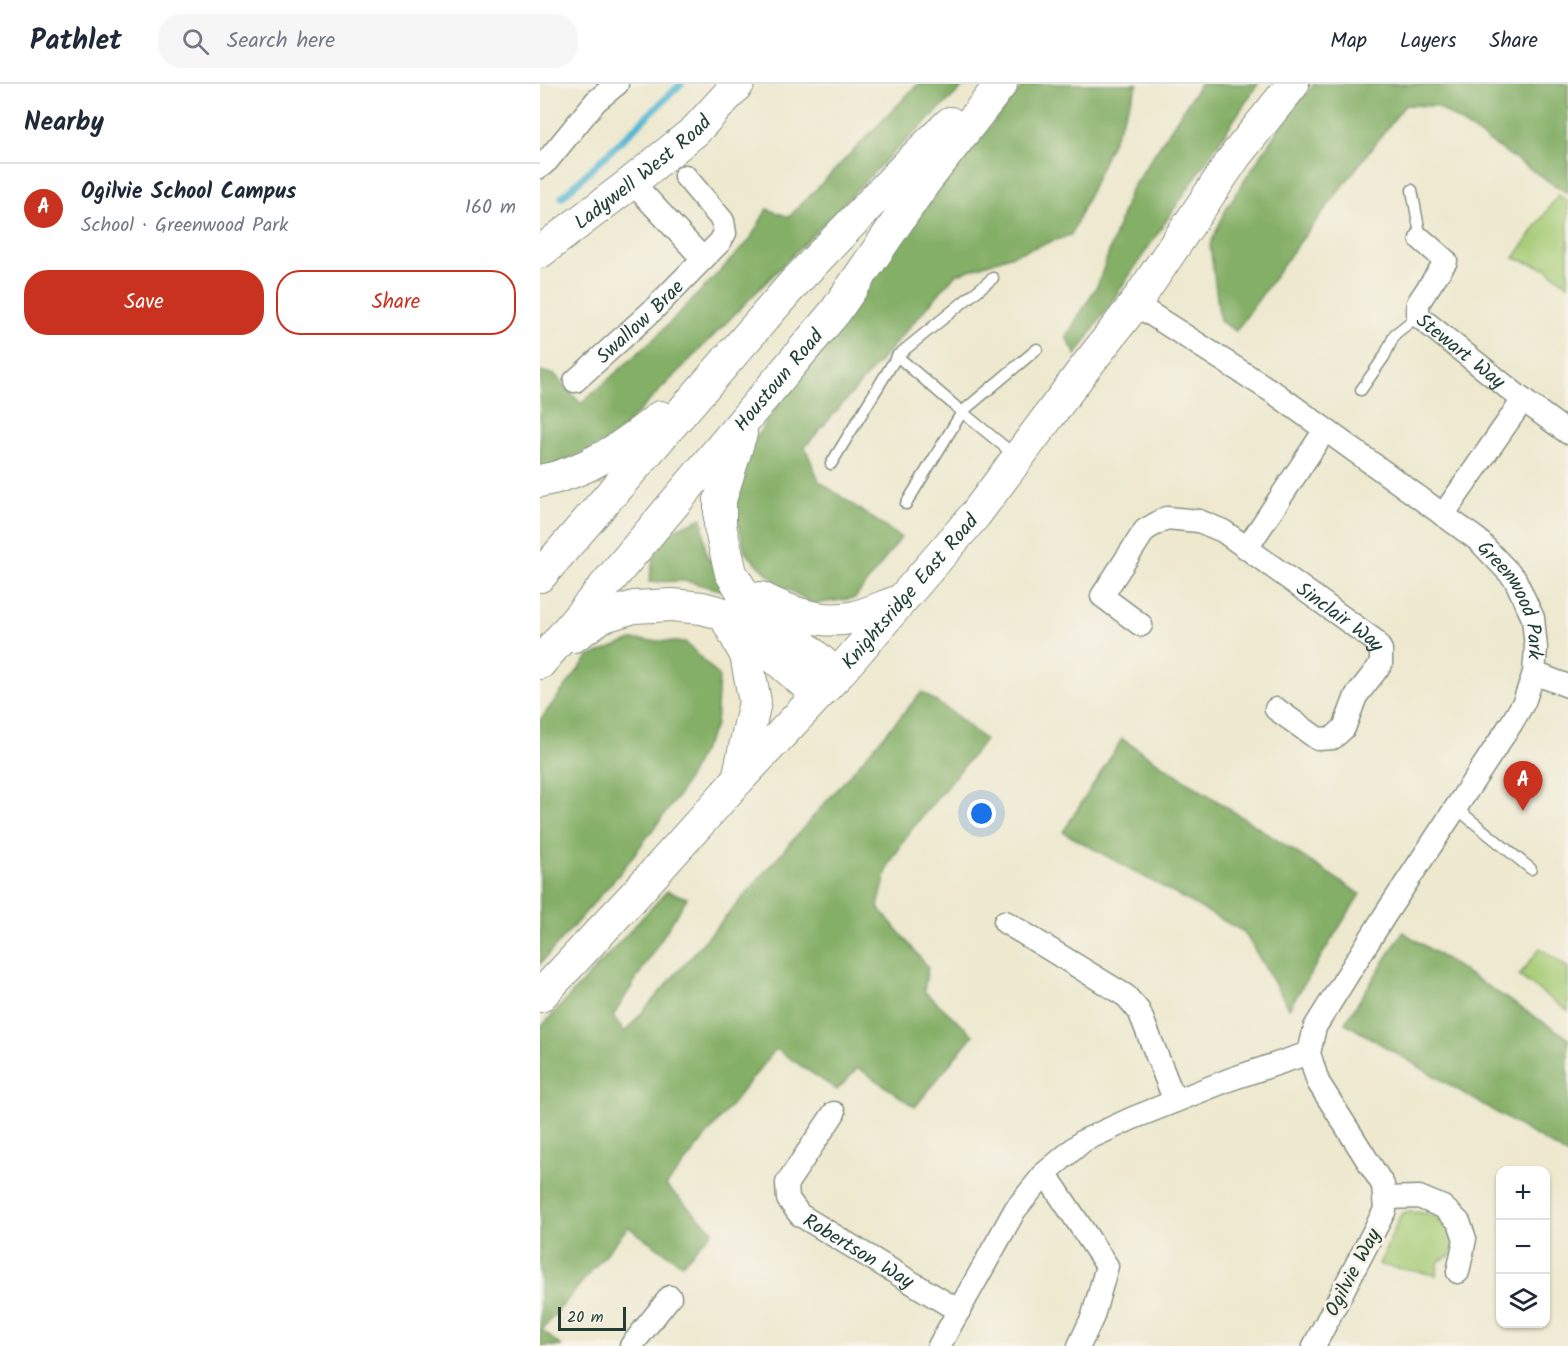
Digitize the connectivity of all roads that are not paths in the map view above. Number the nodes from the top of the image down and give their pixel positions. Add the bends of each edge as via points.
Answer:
1 (616, 84) edge
2 (738, 84) edge
3 (991, 84) edge
4 (1002, 84) edge
5 (1276, 84) edge
6 (1293, 84) edge
7 (1236, 154) junction
8 (540, 167) edge
9 (685, 176) dead end
10 (632, 182) junction
11 (1412, 190) dead end
12 (1421, 239) joint
13 (540, 252) edge
14 (703, 259) junction
15 (993, 278) dead end
16 (1135, 304) junction
17 (1418, 316) junction
18 (1037, 349) dead end
19 (897, 356) junction
20 (724, 365) junction
21 (575, 381) dead end
22 (1361, 390) dead end
23 (1523, 400) junction
24 (962, 412) junction
25 (745, 420) junction
26 (1325, 430) junction
27 (1568, 433) edge
28 (1018, 457) junction
29 (831, 464) dead end
30 (540, 481) edge
31 (906, 504) dead end
32 (1443, 515) junction
33 (1247, 548) junction
34 (731, 573) junction
35 (540, 576) edge
36 (902, 600) junction
37 (724, 614) junction
38 (1141, 625) dead end
39 (543, 659) edge
40 (1534, 673) junction
41 (827, 685) junction
42 (1568, 686) edge
43 (1276, 709) dead end
44 (738, 780) junction
45 (1456, 808) junction
46 (1531, 869) dead end
47 (1005, 922) dead end
48 (540, 996) edge
49 (1309, 1053) junction
50 (1175, 1101) junction
51 (834, 1113) dead end
52 (1045, 1173) junction
53 (1385, 1198) junction
54 (1458, 1272) dead end
55 (670, 1297) dead end
56 (959, 1311) junction
57 (638, 1344) edge
58 (939, 1346) edge
59 (1079, 1346) edge
60 (1314, 1346) edge

1 - 8 street via 596,101
2 - 10 street, Ladywell West Road via 694,131
3 - 20 street via 794,283
4 - 25 street, Houstoun Road via 924,183 834,312
5 - 7 street, Knightsridge East Road
6 - 7 street, Knightsridge East Road
7 - 16 street, Knightsridge East Road
9 - 14 street, Swallow Brae via 723,221 725,233
10 - 13 street, Ladywell West Road
10 - 14 street
11 - 12 lane
12 - 17 street, Stewart Way via 1446,261 1418,303
14 - 21 street, Swallow Brae
15 - 19 lane
16 - 26 street, Greenwood Park
16 - 28 street, Knightsridge East Road
17 - 22 lane via 1395,334
17 - 23 street, Stewart Way
18 - 24 lane
19 - 24 lane
19 - 29 lane
20 - 30 street via 632,440 573,472
20 - 35 street
23 - 27 street, Stewart Way
23 - 32 street, Stewart Way
24 - 28 lane
24 - 31 lane
25 - 34 street via 720,500 720,526
25 - 39 street, Houstoun Road
26 - 32 street, Greenwood Park
26 - 33 street
28 - 36 street, Knightsridge East Road via 975,515
32 - 40 street, Greenwood Park via 1478,540 1515,579 1533,618
33 - 38 street, Sinclair Way via 1223,531 1198,521 1166,518 1145,530 1102,596
33 - 43 street, Sinclair Way via 1374,640 1381,650 1381,664 1356,696 1344,728 1334,738 1318,739
34 - 36 street via 752,593 779,607 830,621 856,617
34 - 41 street via 745,596
36 - 41 street, Knightsridge East Road
37 - 39 street via 672,605 634,607 601,617
37 - 41 street
37 - 44 street via 746,655 755,702
40 - 42 street
40 - 45 street, Greenwood Park via 1524,702
41 - 44 street, Knightsridge East Road
44 - 48 street, Knightsridge East Road
45 - 46 lane
45 - 49 street, Greenwood Park via 1315,1027
47 - 50 street via 1126,996 1139,1011
49 - 50 street
49 - 53 street via 1318,1082 1383,1185
50 - 52 street via 1083,1141
51 - 56 street, Robertson Way via 787,1183 788,1200 800,1215
52 - 56 street via 1015,1210
52 - 59 street via 1107,1266 1093,1316
53 - 54 street via 1419,1197 1443,1207 1459,1222 1465,1239
53 - 60 street, Ogilvie Way via 1385,1210
55 - 57 street
56 - 58 street

